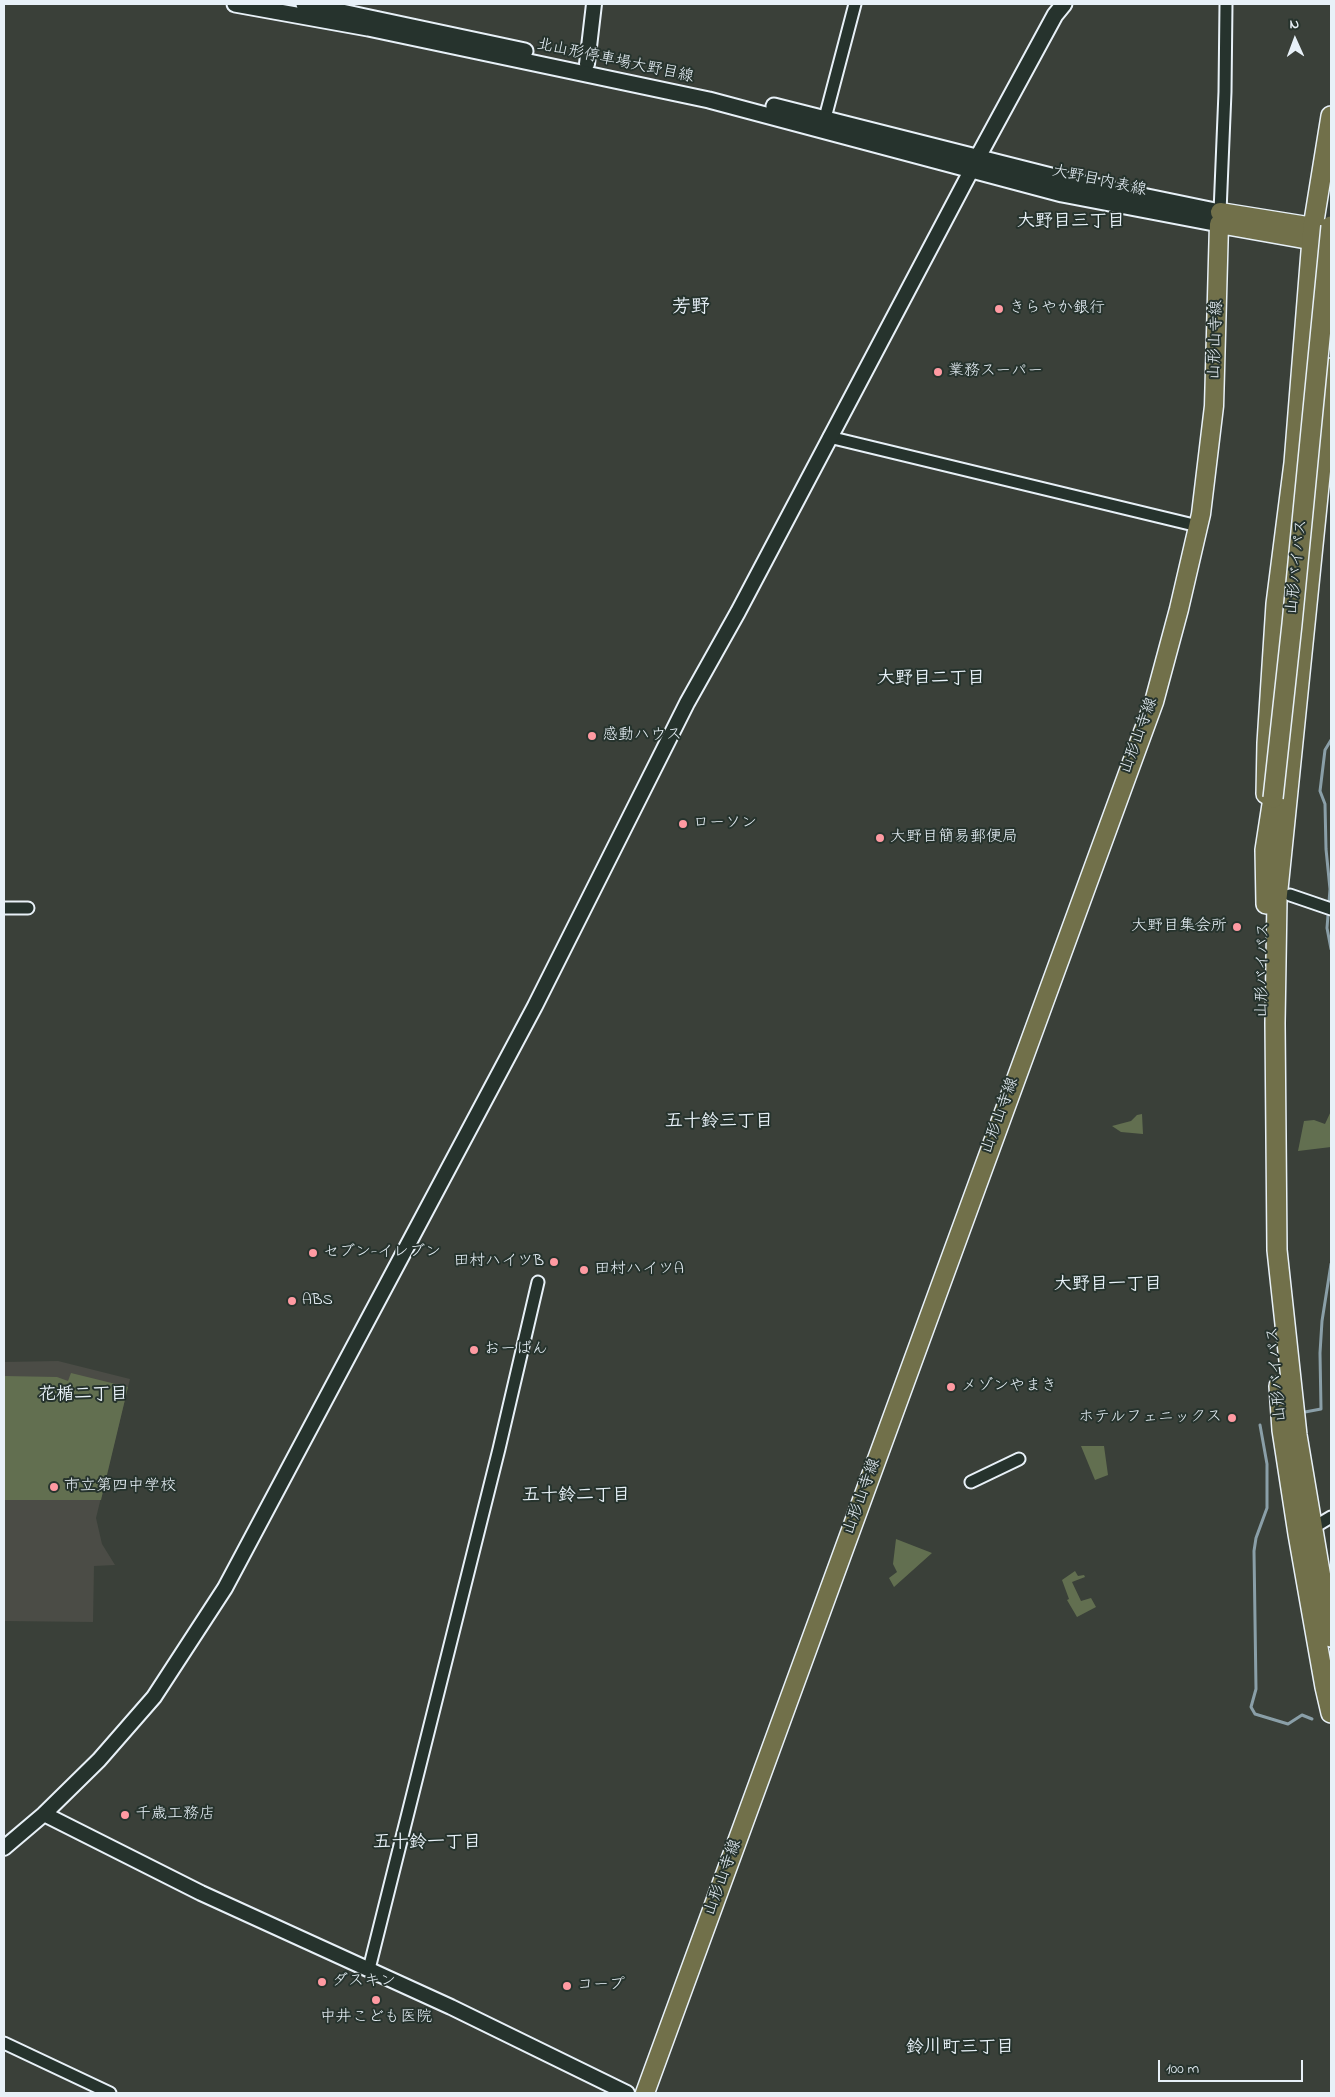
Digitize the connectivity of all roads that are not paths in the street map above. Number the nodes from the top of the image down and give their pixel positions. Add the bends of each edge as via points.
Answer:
1 (235, 4) edge
2 (304, 4) edge
3 (594, 4) edge
4 (855, 4) edge
5 (1064, 4) edge
6 (1226, 4) edge
7 (588, 64) junction
8 (1331, 116) edge
9 (826, 118) junction
10 (975, 164) junction
11 (1220, 218) junction
12 (1322, 231) edge
13 (1331, 244) edge
14 (1331, 368) edge
15 (829, 437) junction
16 (1331, 479) edge
17 (1198, 526) junction
18 (1265, 850) junction
19 (1284, 897) junction
20 (4, 908) edge
21 (28, 908) dead end
22 (1327, 908) edge
23 (538, 1282) dead end
24 (1019, 1459) dead end
25 (971, 1482) dead end
26 (1331, 1517) edge
27 (1312, 1530) junction
28 (1331, 1637) edge
29 (1331, 1713) edge
30 (44, 1814) junction
31 (4, 1848) edge
32 (369, 1970) junction
33 (4, 2043) edge
34 (110, 2093) edge
35 (628, 2093) edge
36 (645, 2093) edge

1 - 10 main road, 北山形停車場大野目線 via 368,28 709,100
2 - 7 main road, 北山形停車場大野目線
3 - 7 street
4 - 9 street
5 - 10 main road via 1055,15
6 - 11 street
7 - 9 main road, 北山形停車場大野目線
8 - 12 highway
9 - 10 main road, 北山形停車場大野目線
10 - 11 main road, 大野目内表線 via 1062,194
10 - 15 street
11 - 12 main road
11 - 17 main road, 山形山寺線 via 1214,406
12 - 13 main road
12 - 18 highway, 山形バイパス, bridge via 1292,624
12 - 18 highway via 1276,604 1267,744
14 - 19 highway, 山形バイパス
15 - 17 street
15 - 30 street via 687,703 535,1006 225,1588 154,1697
16 - 19 highway
17 - 36 main road, 山形山寺線 via 1154,702
18 - 29 highway, 山形バイパス via 1262,1072 1267,1254 1282,1430
19 - 22 street
19 - 27 highway, 山形バイパス via 1274,1023 1277,1250 1297,1435
20 - 21 street
23 - 32 street
24 - 25 street
26 - 27 street
27 - 28 highway, 山形バイパス
30 - 31 street
30 - 32 street via 201,1893
32 - 35 street
33 - 34 street

